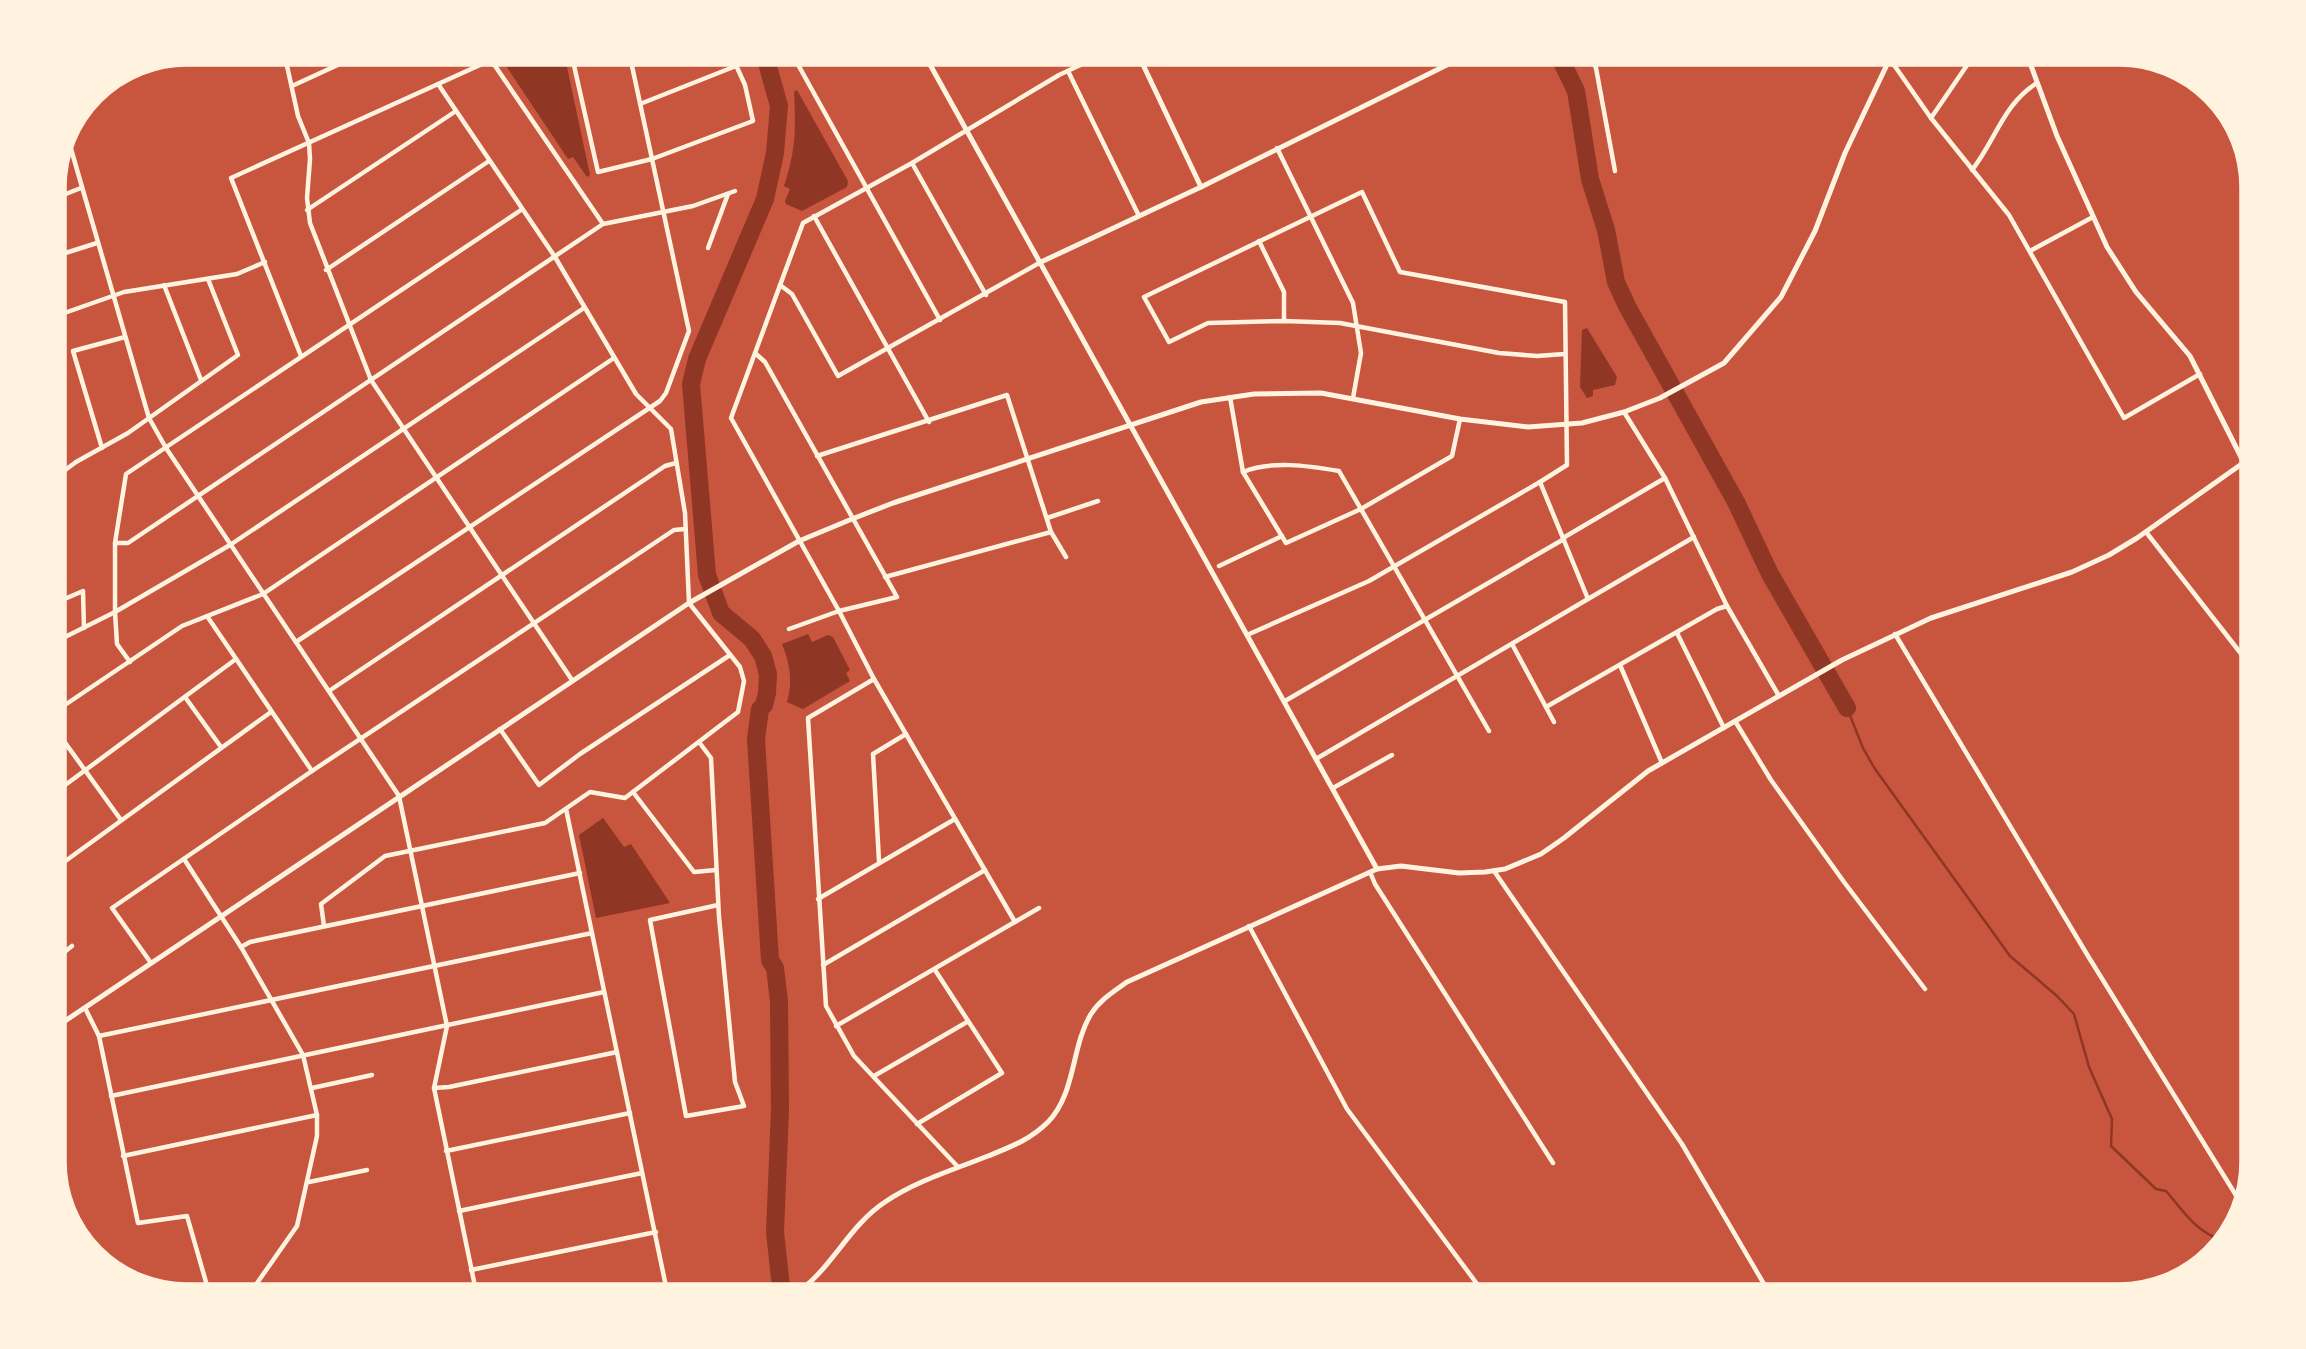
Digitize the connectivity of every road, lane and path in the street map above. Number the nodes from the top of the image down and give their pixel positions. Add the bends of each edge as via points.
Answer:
1 (287, 65) edge
2 (338, 65) edge
3 (480, 65) edge
4 (494, 65) edge
5 (574, 65) edge
6 (632, 65) edge
7 (798, 65) edge
8 (930, 65) edge
9 (1081, 65) edge
10 (1143, 65) edge
11 (1446, 65) edge
12 (1595, 65) edge
13 (1884, 65) edge
14 (1896, 65) edge
15 (1967, 65) edge
16 (2031, 65) edge
17 (736, 66) joint
18 (1068, 71) junction
19 (2037, 83) junction
20 (438, 84) junction
21 (292, 86) junction
22 (640, 104) junction
23 (456, 111) junction
24 (1931, 118) junction
25 (966, 130) junction
26 (309, 143) junction
27 (1277, 148) junction
28 (71, 149) edge
29 (652, 159) junction
30 (489, 161) junction
31 (912, 163) junction
32 (1972, 170) junction
33 (1615, 171) dead end
34 (866, 187) junction
35 (1201, 187) junction
36 (82, 188) junction
37 (735, 191) dead end
38 (728, 193) junction
39 (65, 194) edge
40 (307, 210) junction
41 (521, 210) junction
42 (663, 213) junction
43 (814, 216) junction
44 (1139, 216) junction
45 (1311, 217) junction
46 (2093, 217) junction
47 (603, 224) junction
48 (1259, 241) junction
49 (97, 243) junction
50 (708, 248) dead end
51 (2030, 251) junction
52 (65, 253) edge
53 (555, 257) junction
54 (265, 262) junction
55 (1041, 262) junction
56 (326, 270) junction
57 (208, 279) junction
58 (164, 285) junction
59 (780, 285) junction
60 (112, 295) junction
61 (986, 295) junction
62 (584, 308) junction
63 (65, 313) edge
64 (940, 320) junction
65 (1284, 321) junction
66 (348, 324) junction
67 (1358, 326) junction
68 (125, 337) junction
69 (887, 349) junction
70 (755, 353) junction
71 (1564, 354) junction
72 (301, 356) junction
73 (614, 358) junction
74 (2200, 374) junction
75 (201, 380) junction
76 (371, 380) junction
77 (1230, 397) junction
78 (1353, 398) junction
79 (648, 407) junction
80 (1624, 412) junction
81 (149, 418) junction
82 (1460, 419) junction
83 (929, 422) junction
84 (1132, 424) junction
85 (1564, 425) junction
86 (404, 429) junction
87 (102, 448) junction
88 (166, 448) junction
89 (817, 456) junction
90 (2241, 457) edge
91 (1027, 458) junction
92 (676, 463) junction
93 (2241, 465) edge
94 (65, 469) edge
95 (1243, 472) junction
96 (437, 478) junction
97 (1665, 478) junction
98 (1540, 482) junction
99 (198, 496) junction
100 (1098, 501) dead end
101 (1360, 509) junction
102 (1046, 518) junction
103 (852, 519) junction
104 (468, 526) junction
105 (685, 530) junction
106 (1051, 532) junction
107 (2146, 532) junction
108 (1282, 536) junction
109 (1694, 537) junction
110 (1564, 538) junction
111 (799, 541) junction
112 (115, 543) junction
113 (230, 545) junction
114 (1066, 557) dead end
115 (1219, 565) dead end
116 (1394, 566) junction
117 (502, 575) junction
118 (885, 576) junction
119 (263, 594) junction
120 (65, 599) edge
121 (1588, 599) junction
122 (689, 603) junction
123 (1727, 606) junction
124 (839, 611) junction
125 (115, 612) junction
126 (207, 616) junction
127 (1425, 621) junction
128 (535, 624) junction
129 (84, 628) junction
130 (789, 629) dead end
131 (1677, 633) junction
132 (1894, 634) junction
133 (1247, 635) junction
134 (65, 637) edge
135 (296, 642) junction
136 (1512, 644) junction
137 (2241, 654) edge
138 (730, 655) junction
139 (236, 659) junction
140 (130, 662) junction
141 (1620, 665) junction
142 (1457, 676) junction
143 (874, 679) junction
144 (572, 680) junction
145 (329, 691) junction
146 (184, 696) junction
147 (1779, 696) junction
148 (1285, 701) junction
149 (65, 705) edge
150 (1546, 707) junction
151 (271, 712) junction
152 (1735, 721) junction
153 (1554, 722) dead end
154 (1724, 728) junction
155 (500, 729) junction
156 (1489, 731) dead end
157 (906, 734) junction
158 (360, 740) junction
159 (65, 742) edge
160 (699, 742) junction
161 (221, 747) junction
162 (1392, 755) dead end
163 (1316, 759) junction
164 (1662, 763) junction
165 (85, 770) junction
166 (312, 771) junction
167 (65, 785) edge
168 (1333, 788) junction
169 (633, 792) junction
170 (399, 796) junction
171 (566, 809) junction
172 (955, 819) junction
173 (121, 820) junction
174 (411, 851) junction
175 (184, 859) junction
176 (65, 861) edge
177 (879, 861) junction
178 (716, 870) junction
179 (985, 870) junction
180 (1374, 870) junction
181 (1494, 871) junction
182 (579, 873) junction
183 (818, 899) junction
184 (718, 905) junction
185 (423, 906) junction
186 (1039, 908) dead end
187 (222, 915) junction
188 (1015, 922) junction
189 (324, 926) junction
190 (1249, 926) junction
191 (592, 933) junction
192 (72, 946) dead end
193 (241, 947) junction
194 (65, 952) edge
195 (151, 963) junction
196 (823, 965) junction
197 (435, 966) junction
198 (935, 970) junction
199 (1925, 989) dead end
200 (604, 992) junction
201 (272, 1000) junction
202 (85, 1008) junction
203 (65, 1021) edge
204 (967, 1022) junction
205 (447, 1026) junction
206 (836, 1026) junction
207 (99, 1036) junction
208 (617, 1052) junction
209 (303, 1055) junction
210 (372, 1075) dead end
211 (874, 1076) junction
212 (312, 1088) junction
213 (434, 1088) junction
214 (111, 1096) junction
215 (630, 1113) junction
216 (317, 1115) junction
217 (917, 1124) junction
218 (446, 1151) junction
219 (123, 1156) junction
220 (1553, 1163) dead end
221 (958, 1168) junction
222 (368, 1170) dead end
223 (642, 1173) junction
224 (309, 1182) junction
225 (2236, 1196) edge
226 (459, 1211) junction
227 (656, 1232) junction
228 (471, 1270) junction
229 (207, 1284) edge
230 (257, 1284) edge
231 (474, 1284) edge
232 (666, 1284) edge
233 (811, 1284) edge
234 (1476, 1284) edge
235 (1763, 1284) edge

1 - 21 street
2 - 21 street
3 - 20 street
4 - 47 street
5 - 29 street via 598,172
6 - 22 street
7 - 34 street
8 - 25 street
9 - 18 street
10 - 35 street
11 - 27 street
12 - 33 street
13 - 80 street via 1815,231 1781,297 1724,363
14 - 24 street
15 - 24 street
16 - 19 street
17 - 22 street
17 - 29 street via 753,121
18 - 25 street
18 - 44 street
19 - 32 street via 2012,106
19 - 46 street
20 - 23 street
20 - 26 street
21 - 26 street
22 - 29 street
23 - 30 street
23 - 40 street
24 - 32 street
25 - 31 street
25 - 55 street
26 - 40 street
26 - 54 street via 231,178
27 - 35 street
27 - 45 street
28 - 36 street
29 - 42 street
30 - 41 street
30 - 56 street
31 - 34 street
31 - 61 street
32 - 51 street
34 - 43 street
34 - 64 street
35 - 44 street
36 - 39 street
36 - 49 street
37 - 38 street
38 - 42 street
38 - 50 street
40 - 56 street
41 - 53 street
41 - 66 street
42 - 47 street
42 - 79 street via 689,331 666,393
43 - 59 street via 803,223
43 - 69 street
44 - 55 street
45 - 48 street
45 - 67 street via 1353,303
45 - 71 street via 1363,192 1400,272 1565,302
46 - 51 street
46 - 74 street via 2129,282
47 - 53 street
48 - 65 street via 1284,292
48 - 65 street via 1144,296 1169,342 1208,323
49 - 52 street
49 - 60 street
51 - 74 street via 2124,418
53 - 62 street
53 - 76 street
54 - 57 street
54 - 72 street
55 - 61 street
55 - 84 street
56 - 66 street
57 - 58 street
57 - 75 street via 238,355
58 - 60 street
58 - 75 street
59 - 69 street via 792,294 838,376
59 - 70 street
60 - 63 street
60 - 68 street
61 - 64 street
62 - 73 street
62 - 86 street
64 - 69 street
65 - 67 street
66 - 72 street
66 - 76 street
67 - 71 street via 1499,353
67 - 78 street via 1361,353
68 - 81 street
68 - 87 street via 73,351
69 - 83 street
70 - 89 street via 765,362
70 - 111 street via 731,418
71 - 85 street
72 - 88 street
73 - 79 street
73 - 96 street
74 - 90 street
75 - 81 street
76 - 86 street
76 - 99 street
77 - 78 street via 1299,393
77 - 84 street
77 - 95 street
78 - 82 street
79 - 92 street via 671,429
79 - 104 street
80 - 85 street
80 - 97 street
81 - 87 street
81 - 88 street
82 - 85 street via 1516,426
82 - 101 street via 1452,456
83 - 89 street
83 - 91 street via 1007,395
84 - 91 street
84 - 133 street
85 - 98 street via 1567,466
86 - 96 street
86 - 113 street
87 - 94 street
88 - 99 street
88 - 112 street via 126,474
89 - 103 street
91 - 102 street
91 - 103 street
92 - 105 street
92 - 117 street
93 - 107 street
95 - 101 street via 1272,466 1339,471
95 - 108 street
96 - 104 street
96 - 119 street
97 - 109 street
97 - 110 street
98 - 110 street
98 - 116 street
99 - 112 street via 128,543
99 - 113 street
100 - 102 street
101 - 108 street via 1286,543
101 - 116 street
102 - 106 street
103 - 111 street
103 - 118 street
104 - 117 street
104 - 135 street
105 - 122 street
105 - 128 street via 674,530
106 - 114 street
106 - 118 street
107 - 132 street via 2073,572 1964,606
107 - 137 street
108 - 115 street
109 - 121 street
109 - 123 street
110 - 121 street
110 - 127 street
111 - 122 street
111 - 124 street
112 - 125 street
113 - 119 street
113 - 125 street
116 - 127 street
116 - 133 street
117 - 128 street
117 - 145 street
118 - 124 street via 897,597
119 - 126 street
119 - 135 street
120 - 129 street via 83,591
121 - 136 street
122 - 138 street
122 - 144 street
123 - 131 street
123 - 147 street
124 - 130 street
124 - 143 street
125 - 129 street
125 - 140 street via 117,644
126 - 139 street
126 - 140 street via 182,626
127 - 142 street
127 - 148 street
128 - 144 street
128 - 158 street
129 - 134 street
131 - 141 street
131 - 154 street
132 - 147 street
132 - 225 street
133 - 148 street
135 - 145 street
136 - 142 street
136 - 150 street
138 - 155 street via 539,785
138 - 160 street via 743,674 738,712
139 - 146 street
139 - 151 street
140 - 149 street
141 - 150 street
141 - 164 street
142 - 156 street
142 - 163 street
143 - 157 street
143 - 183 street via 808,718
144 - 155 street
145 - 158 street
146 - 161 street
146 - 165 street
147 - 152 street
148 - 163 street
150 - 153 street
151 - 161 street
151 - 166 street
152 - 154 street
152 - 199 street via 1771,780
154 - 164 street
155 - 170 street
157 - 172 street
157 - 177 street via 873,754
158 - 166 street
158 - 170 street
159 - 165 street
160 - 169 street
160 - 178 street via 711,758
161 - 173 street
162 - 168 street
163 - 168 street
164 - 181 street via 1549,849
165 - 167 street
165 - 173 street
166 - 175 street
168 - 180 street
169 - 171 street via 625,798 590,792
169 - 178 street via 694,872
170 - 174 street
170 - 187 street
171 - 174 street via 545,823
171 - 182 street
172 - 177 street
172 - 179 street
173 - 176 street
174 - 185 street
174 - 189 street via 385,856 321,904
175 - 187 street
175 - 195 street via 113,908
177 - 183 street
178 - 184 street
179 - 188 street
179 - 196 street
180 - 181 street via 1401,866 1460,873
180 - 190 street
180 - 220 street via 1375,884
181 - 235 street via 1682,1144
182 - 185 street
182 - 191 street
183 - 196 street
184 - 184 street via 735,1082 744,1106 686,1116 650,920
185 - 189 street
185 - 197 street
186 - 188 street
187 - 193 street
187 - 195 street
188 - 198 street
189 - 193 street
190 - 221 street via 1126,982 1103,999 1083,1030 1067,1087 1049,1121 1023,1142
190 - 234 street via 1347,1109
191 - 197 street
191 - 200 street
192 - 194 street
193 - 201 street
195 - 202 street
196 - 206 street via 826,1006
197 - 201 street
197 - 205 street
198 - 204 street
198 - 206 street
200 - 205 street
200 - 208 street
201 - 207 street
201 - 209 street
202 - 203 street
202 - 207 street
204 - 211 street
204 - 217 street via 1002,1073
205 - 209 street
205 - 213 street
206 - 211 street via 854,1056
207 - 214 street
208 - 213 street
208 - 215 street
209 - 212 street
209 - 214 street
210 - 212 street
211 - 217 street
212 - 216 street
213 - 218 street
214 - 219 street
215 - 218 street
215 - 223 street
216 - 219 street
216 - 224 street
217 - 221 street
218 - 226 street
219 - 229 street via 138,1223 187,1216
221 - 233 street via 884,1202 858,1224
222 - 224 street
223 - 226 street
223 - 227 street
224 - 230 street via 294,1233
226 - 228 street
227 - 228 street
227 - 232 street
228 - 231 street

